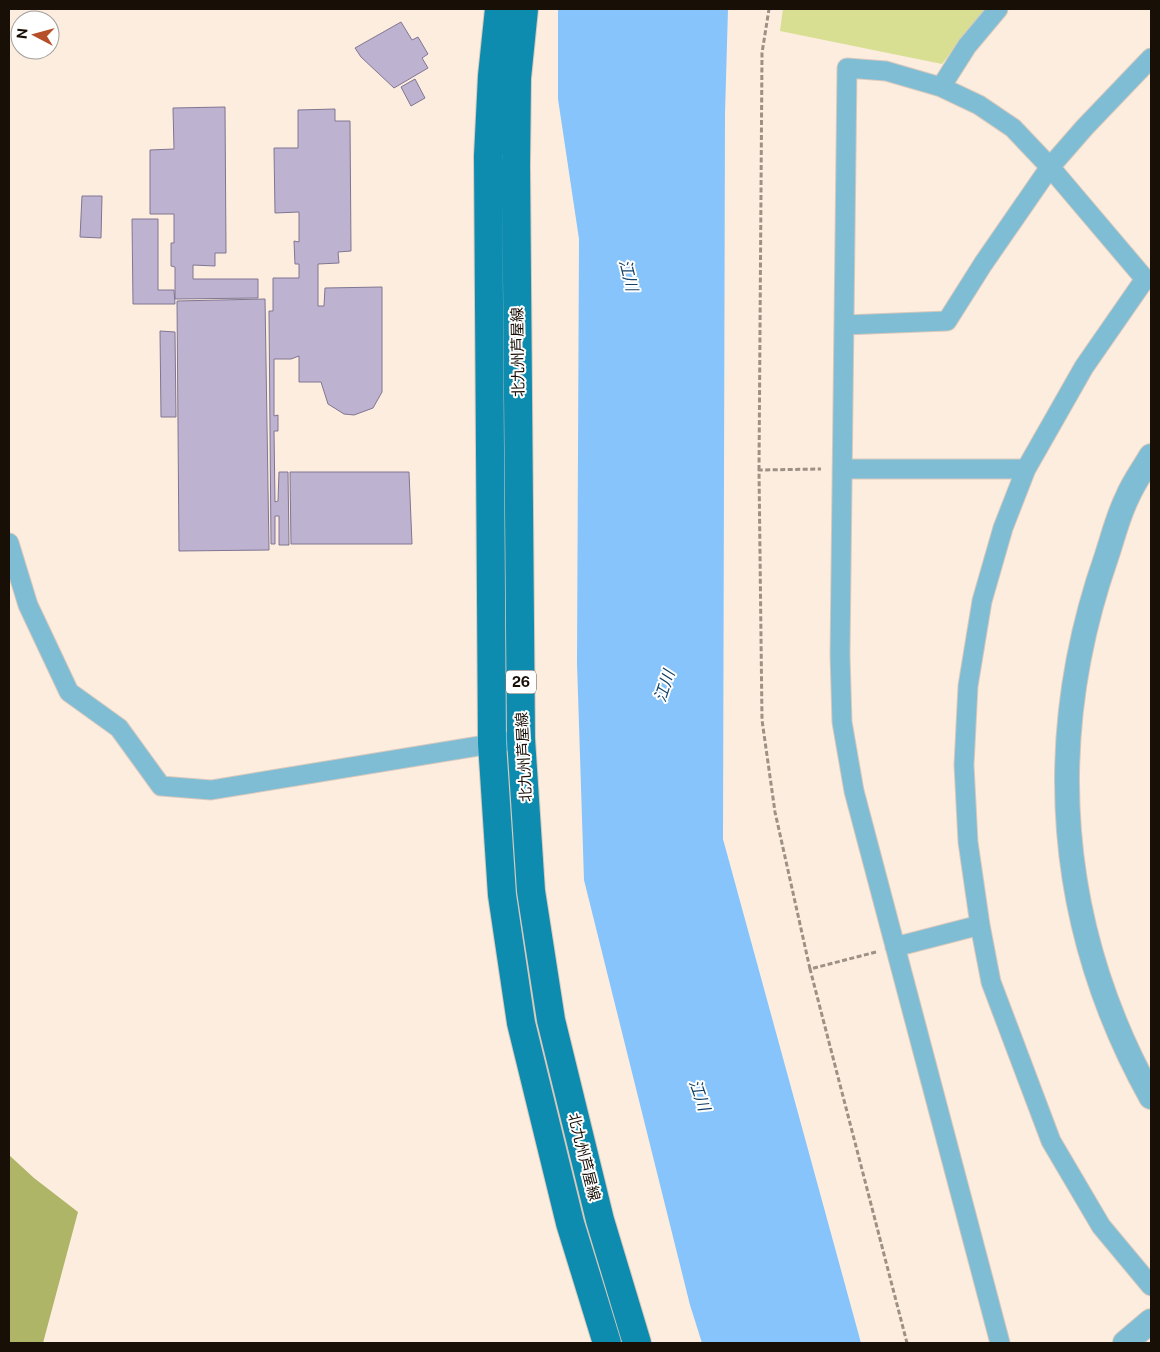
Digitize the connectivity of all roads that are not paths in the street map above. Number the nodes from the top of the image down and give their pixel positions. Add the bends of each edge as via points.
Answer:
1 (499, 9) edge
2 (524, 9) edge
3 (998, 9) edge
4 (1151, 58) edge
5 (941, 87) junction
6 (1050, 167) junction
7 (1149, 279) edge
8 (844, 325) junction
9 (1151, 456) edge
10 (842, 469) junction
11 (1026, 469) junction
12 (9, 543) edge
13 (521, 740) junction
14 (492, 743) junction
15 (980, 925) junction
16 (895, 947) junction
17 (1151, 1097) edge
18 (1151, 1286) edge
19 (1151, 1321) edge
20 (607, 1343) edge
21 (637, 1343) edge
22 (1000, 1343) edge
23 (1125, 1343) edge

1 - 14 main road, 北九州芦屋線 / 26 via 488,156
2 - 13 main road, 北九州芦屋線 / 26 via 517,78 516,155
3 - 5 street via 967,46
4 - 6 street
5 - 6 street via 979,105 1013,128
5 - 8 street via 886,71 847,68
6 - 7 street
6 - 8 street via 946,321
7 - 11 street via 1084,367
8 - 10 street
9 - 17 street via 1127,498 1094,592 1077,661 1066,742 1066,813 1074,884 1090,951 1106,1002
10 - 11 street
10 - 16 street via 842,722 854,791
11 - 15 street via 1003,528 982,600 968,686 964,765 967,833
12 - 14 street via 28,605 69,692 119,728 161,786 211,790
13 - 14 street
13 - 21 main road, 北九州芦屋線 / 26 via 531,891 551,1020 600,1220
14 - 20 main road, 北九州芦屋線 / 26 via 502,895 521,1023 570,1223
15 - 16 street
15 - 18 street via 991,982 1051,1141 1101,1226
16 - 22 street
19 - 23 street

